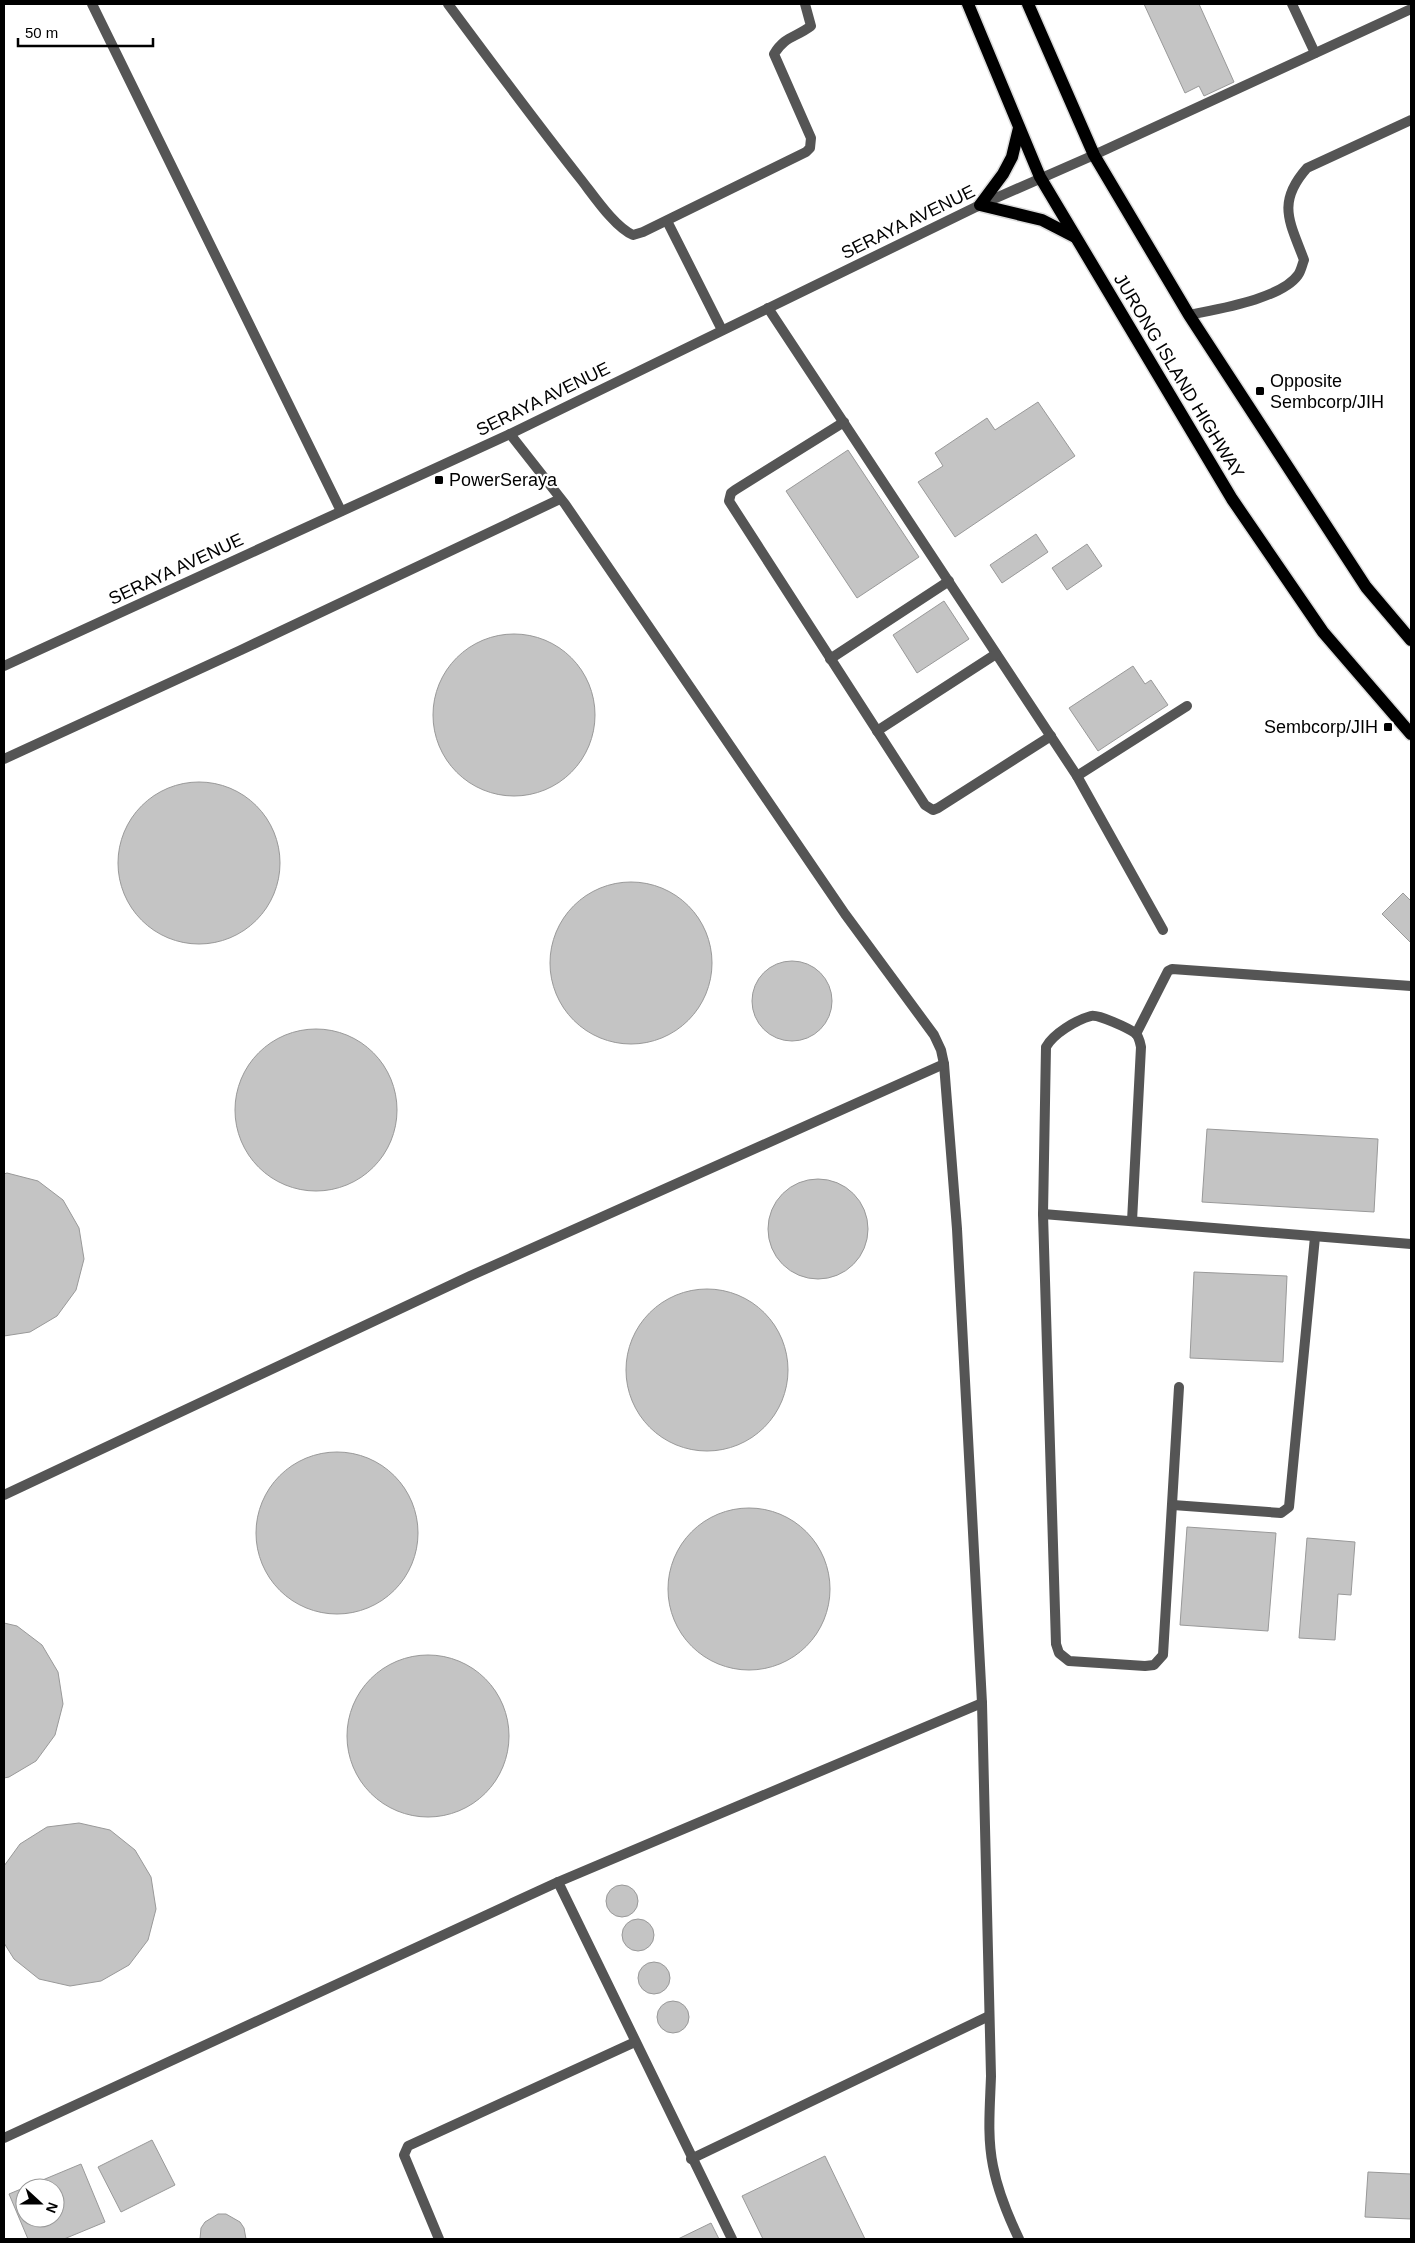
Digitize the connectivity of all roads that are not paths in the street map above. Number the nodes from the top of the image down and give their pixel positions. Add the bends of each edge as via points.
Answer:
1 (92, 4) edge
2 (448, 4) edge
3 (805, 4) edge
4 (968, 4) edge
5 (1028, 4) edge
6 (1292, 4) edge
7 (1411, 8) edge
8 (1315, 53) junction
9 (1411, 120) edge
10 (1019, 128) junction
11 (1094, 155) junction
12 (1040, 177) junction
13 (980, 205) junction
14 (667, 221) junction
15 (1076, 237) junction
16 (768, 308) junction
17 (1189, 315) junction
18 (722, 330) junction
19 (844, 422) junction
20 (510, 434) junction
21 (560, 498) junction
22 (342, 511) junction
23 (949, 581) junction
24 (1411, 640) edge
25 (996, 654) junction
26 (830, 659) junction
27 (4, 666) edge
28 (1187, 706) dead end
29 (876, 731) junction
30 (1411, 734) edge
31 (1050, 736) junction
32 (4, 758) edge
33 (1077, 776) junction
34 (1163, 930) dead end
35 (1411, 986) edge
36 (1136, 1034) junction
37 (944, 1064) junction
38 (1044, 1214) junction
39 (1132, 1221) junction
40 (1316, 1236) junction
41 (1411, 1244) edge
42 (1179, 1387) dead end
43 (4, 1495) edge
44 (1173, 1505) junction
45 (982, 1703) junction
46 (558, 1882) junction
47 (990, 2016) junction
48 (635, 2042) junction
49 (4, 2138) edge
50 (692, 2159) junction
51 (440, 2239) edge
52 (732, 2239) edge
53 (1020, 2239) edge

1 - 22 street
2 - 14 street via 526,110 626,232 638,234
3 - 14 street via 811,26 781,42 774,54 811,138 810,148
4 - 10 main road, JURONG ISLAND HIGHWAY
5 - 11 main road
6 - 8 street
7 - 8 street, SERAYA AVENUE
8 - 11 street, SERAYA AVENUE
9 - 17 street via 1307,168 1296,180 1288,202 1289,223 1304,260 1298,275 1280,290 1244,303
10 - 12 main road, JURONG ISLAND HIGHWAY
10 - 13 main road via 1012,157
11 - 12 street, SERAYA AVENUE
11 - 17 main road
12 - 13 street, SERAYA AVENUE
12 - 15 main road, JURONG ISLAND HIGHWAY
13 - 15 main road via 1042,220
13 - 16 street, SERAYA AVENUE
14 - 18 street
15 - 30 main road, JURONG ISLAND HIGHWAY via 1232,499 1323,632
16 - 18 street, SERAYA AVENUE
16 - 19 street
17 - 24 main road via 1366,587
18 - 20 street, SERAYA AVENUE
19 - 23 street
19 - 26 street via 735,490 729,501
20 - 21 street
20 - 22 street, SERAYA AVENUE
21 - 32 street via 250,646
21 - 37 street via 845,914 934,1036
22 - 27 street, SERAYA AVENUE
23 - 25 street
23 - 26 street
25 - 29 street
25 - 31 street
26 - 29 street
28 - 33 street
29 - 31 street via 925,805 933,810
31 - 33 street
33 - 34 street
35 - 36 street via 1172,969 1168,971
36 - 38 street via 1098,1016 1091,1016 1056,1034 1046,1047
36 - 39 street via 1142,1047
37 - 43 street via 461,1280
37 - 45 street via 957,1229
38 - 39 street
38 - 44 street via 1056,1644 1064,1658 1076,1663 1145,1666 1160,1661 1164,1650
39 - 40 street
40 - 41 street
40 - 44 street via 1290,1507 1281,1513
42 - 44 street
45 - 46 street
45 - 47 street
46 - 48 street
46 - 49 street
47 - 50 street
47 - 53 street via 992,2166 1004,2207
48 - 50 street
48 - 51 street via 408,2146 404,2155
50 - 52 street

